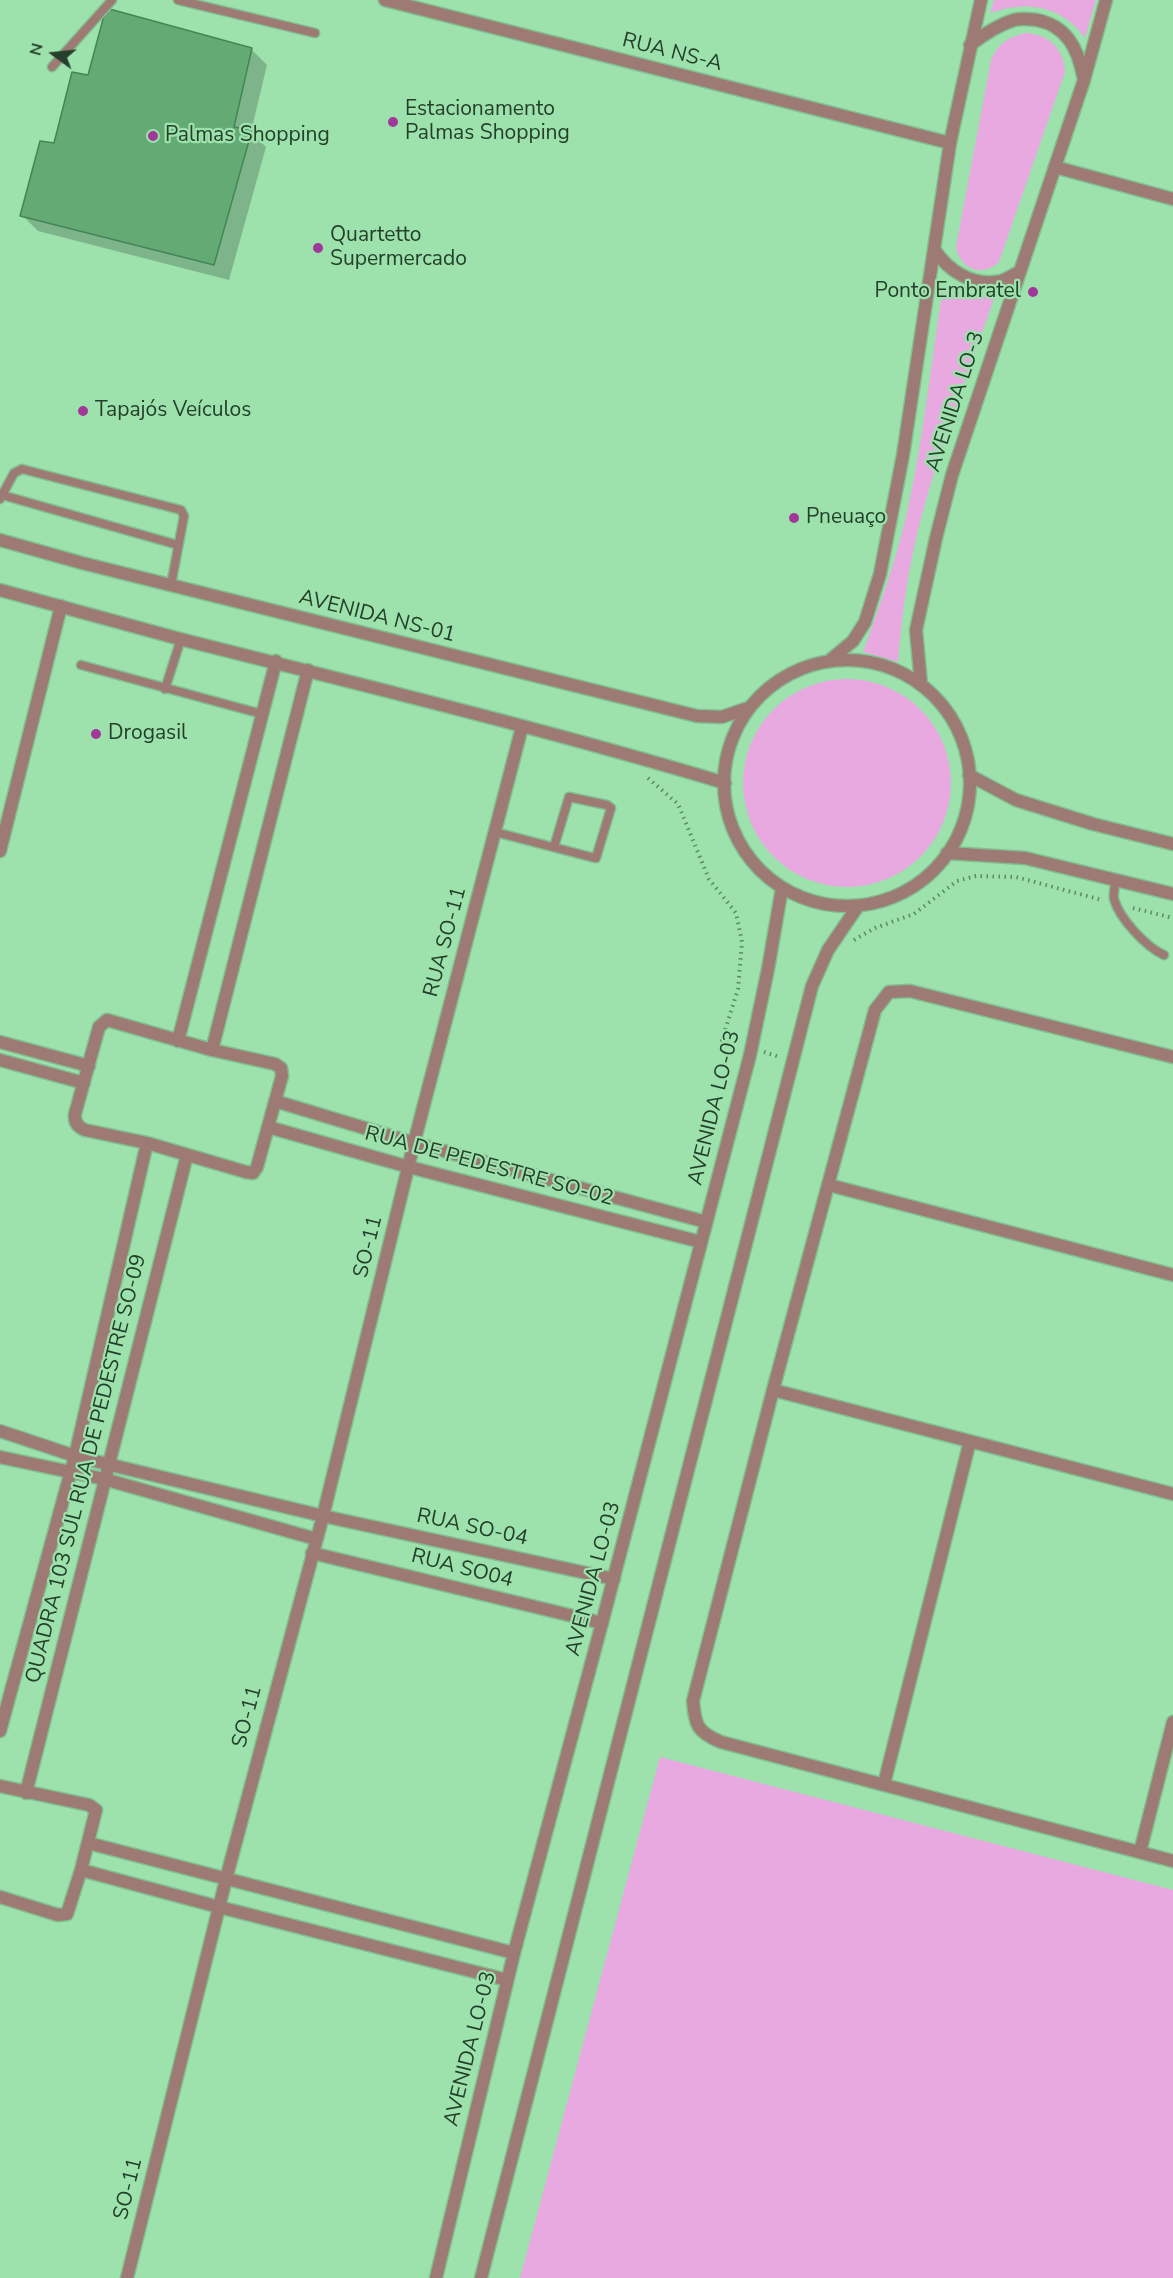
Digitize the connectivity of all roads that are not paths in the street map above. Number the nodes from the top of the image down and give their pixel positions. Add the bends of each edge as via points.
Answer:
1 (112, 0) edge
2 (178, 0) edge
3 (385, 0) edge
4 (981, 0) edge
5 (1106, 0) edge
6 (315, 33) dead end
7 (970, 45) junction
8 (52, 67) dead end
9 (1084, 80) junction
10 (950, 143) junction
11 (1055, 167) junction
12 (1173, 199) edge
13 (934, 249) junction
14 (1018, 272) junction
15 (1, 497) edge
16 (0, 540) edge
17 (178, 545) junction
18 (171, 585) junction
19 (0, 590) edge
20 (61, 606) junction
21 (181, 639) junction
22 (276, 661) junction
23 (830, 661) junction
24 (81, 665) dead end
25 (308, 670) junction
26 (921, 684) junction
27 (165, 689) junction
28 (745, 709) junction
29 (262, 714) junction
30 (522, 727) junction
31 (969, 775) junction
32 (725, 783) junction
33 (495, 832) junction
34 (1173, 844) edge
35 (554, 847) junction
36 (0, 851) edge
37 (947, 853) junction
38 (1116, 880) junction
39 (782, 888) junction
40 (1173, 894) edge
41 (858, 906) junction
42 (1164, 955) dead end
43 (178, 1041) junction
44 (0, 1042) edge
45 (212, 1050) junction
46 (1173, 1057) edge
47 (0, 1060) edge
48 (89, 1066) junction
49 (84, 1083) junction
50 (275, 1101) junction
51 (268, 1127) junction
52 (147, 1143) junction
53 (414, 1143) junction
54 (187, 1155) junction
55 (409, 1167) junction
56 (829, 1185) junction
57 (706, 1222) junction
58 (701, 1242) junction
59 (1173, 1275) edge
60 (773, 1390) junction
61 (0, 1431) edge
62 (970, 1441) junction
63 (75, 1456) junction
64 (0, 1457) edge
65 (107, 1464) junction
66 (71, 1471) junction
67 (104, 1479) junction
68 (1173, 1494) edge
69 (323, 1516) junction
70 (316, 1539) junction
71 (312, 1552) junction
72 (614, 1579) junction
73 (602, 1623) junction
74 (1173, 1722) edge
75 (0, 1731) edge
76 (884, 1784) junction
77 (0, 1786) edge
78 (26, 1793) junction
79 (88, 1843) junction
80 (1140, 1852) junction
81 (1173, 1860) edge
82 (81, 1870) junction
83 (226, 1879) junction
84 (1, 1900) edge
85 (219, 1907) junction
86 (514, 1953) junction
87 (507, 1980) junction
88 (127, 2278) edge
89 (436, 2278) edge
90 (481, 2278) edge

1 - 8 lane
2 - 6 lane
3 - 10 street, RUA NS-A
4 - 7 street, AVENIDA LO-3
5 - 9 street, AVENIDA LO-3
7 - 9 street via 1016,19 1046,22 1071,39 1080,56
7 - 10 street, AVENIDA LO-3
9 - 11 street, AVENIDA LO-3
10 - 13 street, AVENIDA LO-3
11 - 12 street
11 - 14 street, AVENIDA LO-3
13 - 14 street via 962,276 982,282 1001,281
13 - 23 street, AVENIDA LO-3 via 903,455 880,574 865,622 853,640
14 - 26 street, AVENIDA LO-3 via 952,475 936,538 916,630
15 - 17 lane
15 - 17 lane via 14,473 22,469 181,510 184,516
16 - 18 street, AVENIDA NS-01
17 - 18 lane
18 - 28 street, AVENIDA NS-01 via 697,716 730,716
19 - 20 street
20 - 21 street
20 - 36 street
21 - 22 street
21 - 27 lane
22 - 25 street
22 - 29 street
23 - 26 street via 862,660 893,668
23 - 28 street via 792,673
24 - 27 lane
25 - 30 street
25 - 45 street
26 - 31 street via 949,713 966,749
27 - 29 lane
28 - 32 street via 725,767
29 - 43 street
30 - 32 street
30 - 33 street, RUA SO-11
31 - 34 street via 1016,800
31 - 37 street via 962,828
32 - 39 street via 726,807 740,845 764,876
33 - 35 lane
33 - 53 street, RUA SO-11
35 - 35 lane via 596,858 611,808 572,796 567,798
37 - 38 street via 1025,858
37 - 41 street via 913,888 876,904
38 - 40 street
38 - 42 lane via 1116,904 1124,918 1145,943
39 - 41 street via 798,898 836,907
39 - 57 street, AVENIDA LO-03 via 752,1048
41 - 90 street via 828,950 812,986
43 - 45 street
43 - 48 street via 104,1021
44 - 48 street
45 - 50 street via 281,1068
46 - 56 street via 928,994 890,992 875,1010
47 - 49 street
48 - 49 street
49 - 52 street via 75,1117 78,1126
50 - 51 street
50 - 53 street, RUA DE PEDESTRE SO-02
51 - 54 street via 253,1173
51 - 55 street, RUA DE PEDESTRE SO-02
52 - 54 street
52 - 63 street, QUADRA 103 SUL RUA DE PEDESTRE SO-09
53 - 55 street, RUA SO-11
53 - 57 street, RUA DE PEDESTRE SO-02
54 - 65 street, QUADRA 103 SUL RUA DE PEDESTRE SO-09
55 - 58 street, RUA DE PEDESTRE SO-02
55 - 69 street, SO-11
56 - 59 street
56 - 60 street
57 - 58 street, AVENIDA LO-03
58 - 72 street, AVENIDA LO-03
60 - 62 street
60 - 76 street via 693,1701 695,1724 721,1742
61 - 63 street, RUA SO-04
62 - 68 street
62 - 76 street
63 - 65 street, RUA SO-04
63 - 66 street, QUADRA 103 SUL RUA DE PEDESTRE SO-09
64 - 66 street
65 - 67 street, QUADRA 103 SUL RUA DE PEDESTRE SO-09
65 - 69 street, RUA SO-04
66 - 67 street
66 - 75 street, QUADRA 103 SUL RUA DE PEDESTRE SO-09
67 - 70 street
67 - 78 street, QUADRA 103 SUL RUA DE PEDESTRE SO-09
69 - 70 street, SO-11
69 - 72 street, RUA SO-04
70 - 71 street, SO-11
71 - 73 street, RUA SO04
71 - 83 street, SO-11
72 - 73 street, AVENIDA LO-03
73 - 86 street, AVENIDA LO-03
74 - 80 street
76 - 80 street
77 - 78 street
78 - 79 street via 93,1807 96,1810
79 - 82 street
79 - 83 street
80 - 81 street
82 - 84 street via 65,1916
82 - 85 street
83 - 85 street, SO-11
83 - 86 street
85 - 87 street
85 - 88 street, SO-11
86 - 87 street, AVENIDA LO-03
87 - 89 street, AVENIDA LO-03

